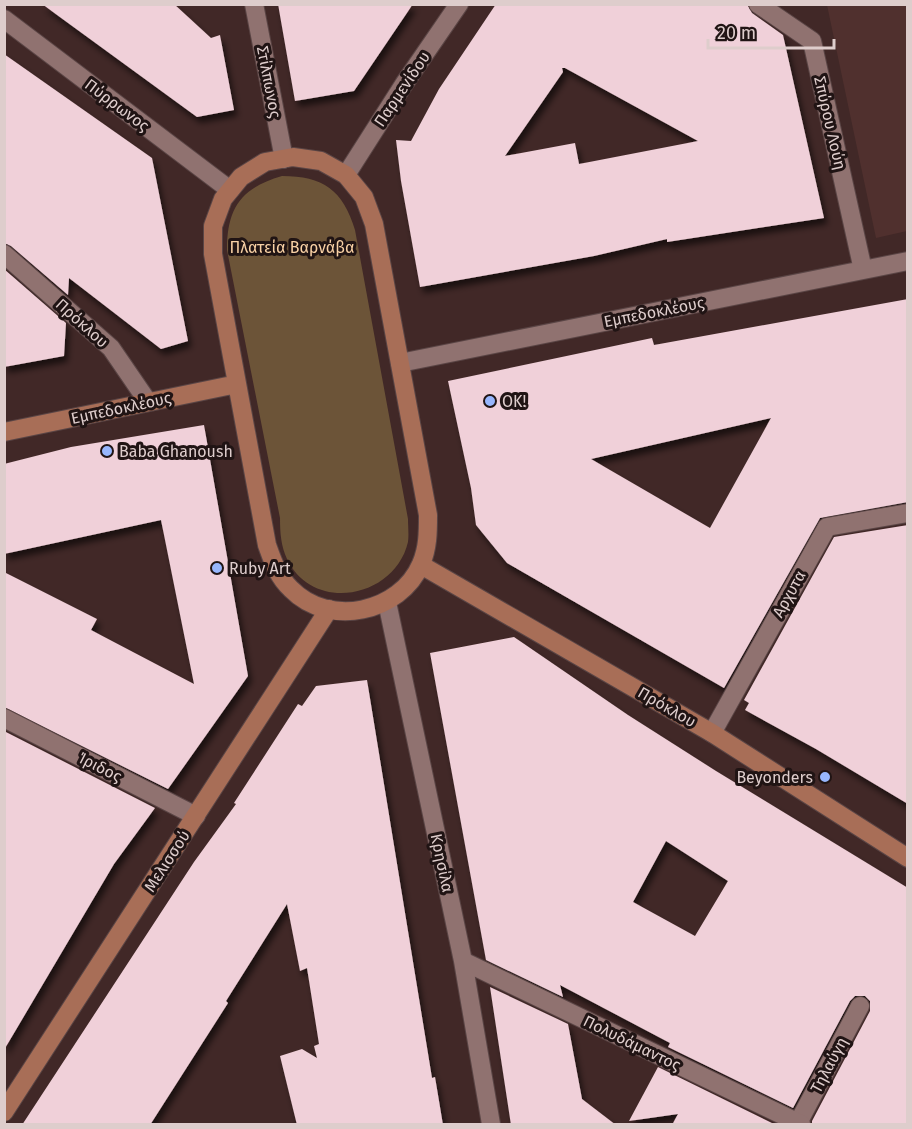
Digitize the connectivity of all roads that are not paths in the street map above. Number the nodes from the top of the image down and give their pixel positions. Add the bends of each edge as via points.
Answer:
1 (254, 4) edge
2 (459, 4) edge
3 (758, 4) edge
4 (4, 19) edge
5 (284, 159) junction
6 (346, 176) junction
7 (230, 190) junction
8 (4, 254) edge
9 (908, 261) edge
10 (863, 270) junction
11 (400, 363) junction
12 (237, 384) junction
13 (148, 402) junction
14 (4, 432) edge
15 (908, 513) edge
16 (421, 565) junction
17 (387, 602) junction
18 (329, 609) junction
19 (4, 718) edge
20 (712, 733) junction
21 (196, 816) junction
22 (908, 858) edge
23 (463, 961) junction
24 (860, 1006) dead end
25 (4, 1112) edge
26 (799, 1124) edge
27 (491, 1125) edge

1 - 5 street, Στίλπωνος
2 - 6 street, Παρμενίδου
3 - 10 street, Σπύρου Λούη via 812,41
4 - 7 street, Πύρρωνος
5 - 6 street via 321,161
5 - 7 street via 265,162 241,177
6 - 11 street via 364,197 374,224
7 - 12 street via 213,226 213,254
8 - 13 street, Πρόκλου via 111,348
9 - 10 street, Εμπεδοκλέους
10 - 11 street, Εμπεδοκλέους
11 - 16 street via 428,515 429,541
12 - 13 street, Εμπεδοκλέους
12 - 18 street via 267,545 276,570 291,590 312,604
13 - 14 street, Εμπεδοκλέους
15 - 20 street, Αρχυτα via 827,527
16 - 17 street via 407,586
16 - 20 street, Πρόκλου
17 - 18 street via 363,611
17 - 23 street, Κρησίλα
18 - 21 street, Μελισσού
19 - 21 street, Ίριδος
20 - 22 street, Πρόκλου
21 - 25 street, Μελισσού
23 - 26 street, Πολυδάμαντος
23 - 27 street, Κρησίλα
24 - 26 street, Τηλαύγη

